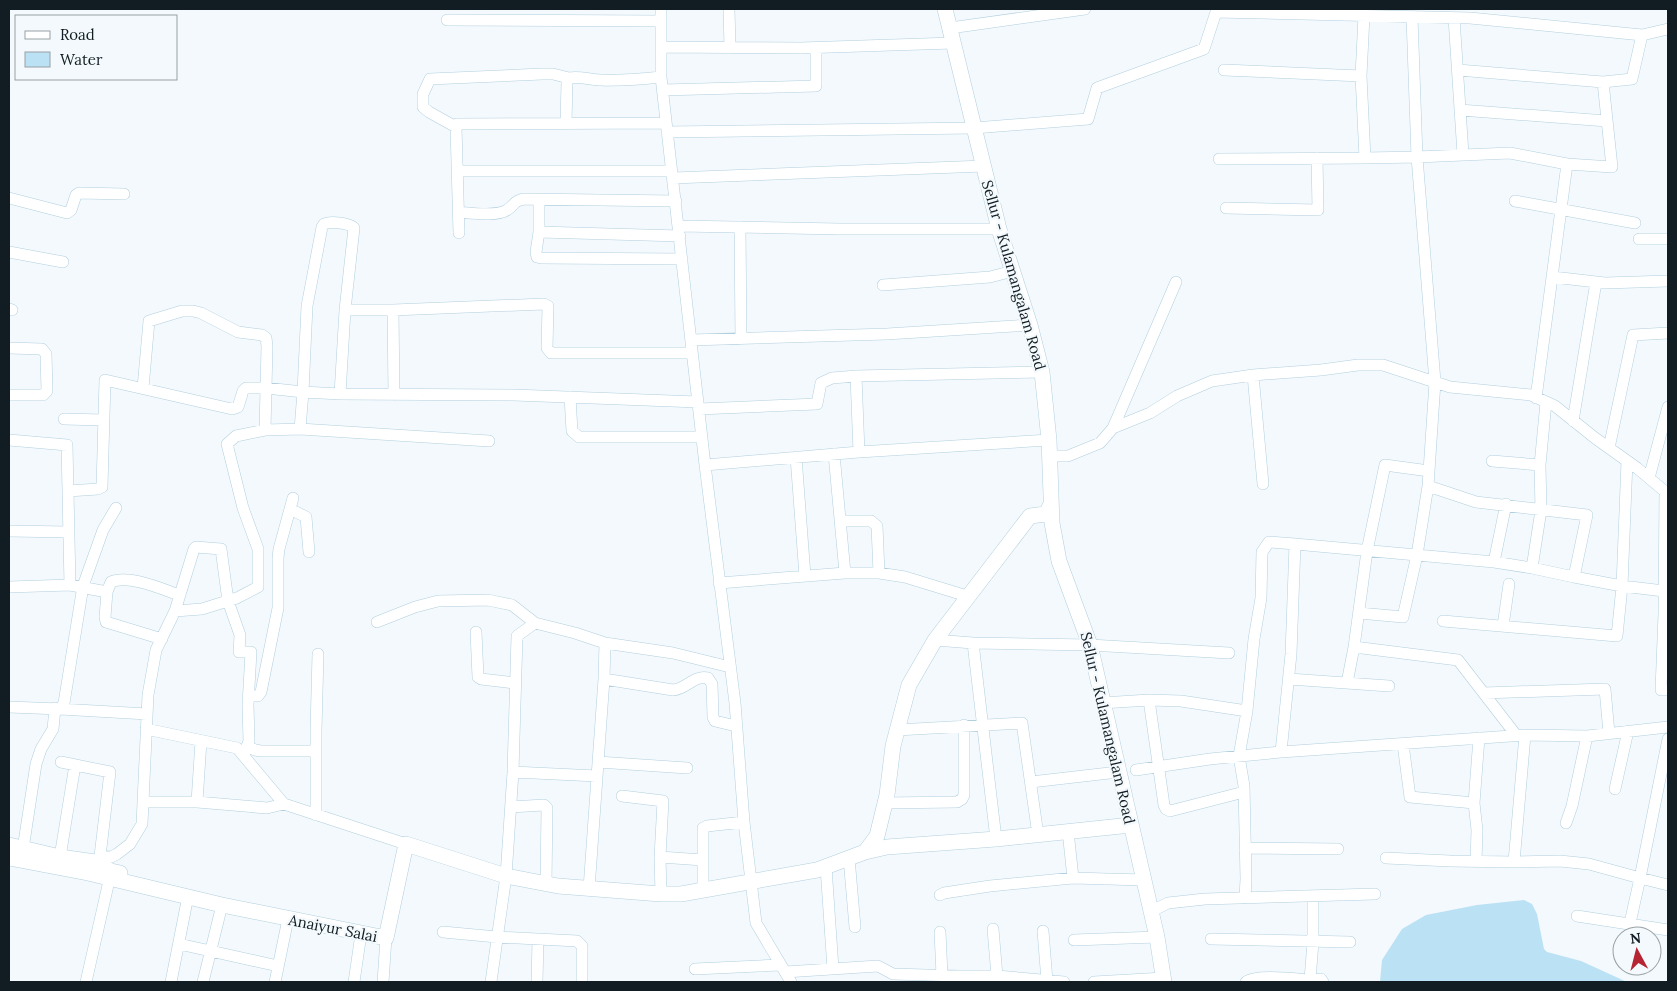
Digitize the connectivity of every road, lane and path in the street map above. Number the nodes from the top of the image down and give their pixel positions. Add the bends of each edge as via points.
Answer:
1 (729, 9) edge
2 (945, 9) edge
3 (1085, 9) edge
4 (1358, 13) edge
5 (661, 15) edge
6 (1412, 17) junction
7 (1454, 18) junction
8 (447, 20) dead end
9 (1668, 29) edge
10 (1642, 35) junction
11 (951, 36) junction
12 (661, 47) junction
13 (730, 48) junction
14 (816, 48) junction
15 (1224, 70) dead end
16 (1458, 70) junction
17 (1361, 76) junction
18 (661, 77) junction
19 (570, 78) junction
20 (1603, 82) junction
21 (663, 90) junction
22 (1460, 110) junction
23 (1607, 121) junction
24 (566, 122) junction
25 (456, 127) junction
26 (667, 127) junction
27 (974, 128) junction
28 (1463, 154) junction
29 (1417, 157) junction
30 (1317, 158) junction
31 (1365, 158) junction
32 (1219, 159) dead end
33 (1568, 164) junction
34 (984, 166) junction
35 (457, 171) junction
36 (672, 174) junction
37 (124, 194) dead end
38 (9, 198) edge
39 (539, 200) junction
40 (676, 201) junction
41 (1515, 202) dead end
42 (1226, 208) dead end
43 (1562, 211) junction
44 (458, 212) junction
45 (1635, 223) dead end
46 (740, 227) junction
47 (999, 229) junction
48 (679, 231) junction
49 (539, 232) junction
50 (459, 233) dead end
51 (1639, 239) dead end
52 (1668, 239) edge
53 (9, 252) edge
54 (682, 259) junction
55 (63, 262) dead end
56 (1013, 271) junction
57 (1553, 277) junction
58 (1668, 281) edge
59 (1176, 282) dead end
60 (1596, 282) junction
61 (883, 285) dead end
62 (345, 310) junction
63 (393, 310) junction
64 (1030, 325) junction
65 (1668, 333) edge
66 (741, 338) junction
67 (691, 340) junction
68 (9, 348) edge
69 (692, 353) junction
70 (1042, 372) junction
71 (1253, 375) junction
72 (856, 376) junction
73 (1435, 382) junction
74 (143, 388) junction
75 (266, 388) junction
76 (302, 392) junction
77 (340, 394) junction
78 (9, 395) edge
79 (394, 395) junction
80 (570, 397) junction
81 (1541, 400) junction
82 (698, 406) junction
83 (1668, 407) edge
84 (64, 419) dead end
85 (103, 420) junction
86 (1573, 420) junction
87 (1113, 428) junction
88 (300, 429) junction
89 (265, 430) junction
90 (702, 437) junction
91 (9, 440) edge
92 (1049, 440) junction
93 (489, 441) dead end
94 (1609, 448) junction
95 (859, 452) junction
96 (834, 454) junction
97 (1049, 456) junction
98 (796, 457) junction
99 (1492, 461) dead end
100 (1627, 462) junction
101 (705, 465) junction
102 (1540, 465) junction
103 (1429, 471) junction
104 (1649, 478) junction
105 (1263, 484) dead end
106 (1428, 486) junction
107 (68, 491) junction
108 (1666, 492) edge
109 (1051, 504) junction
110 (1506, 504) junction
111 (116, 508) dead end
112 (1541, 510) junction
113 (840, 521) junction
114 (9, 530) edge
115 (69, 532) junction
116 (1295, 544) junction
117 (1366, 551) junction
118 (309, 552) dead end
119 (1417, 555) junction
120 (1494, 562) junction
121 (1532, 568) junction
122 (845, 573) junction
123 (879, 573) junction
124 (805, 576) junction
125 (1574, 578) junction
126 (720, 582) junction
127 (1509, 584) dead end
128 (70, 585) junction
129 (83, 586) junction
130 (1622, 586) junction
131 (9, 587) edge
132 (1664, 590) junction
133 (108, 592) junction
134 (179, 596) junction
135 (968, 596) junction
136 (228, 601) junction
137 (175, 611) junction
138 (1359, 613) junction
139 (1666, 614) edge
140 (1442, 621) dead end
141 (377, 622) dead end
142 (535, 624) junction
143 (1503, 626) junction
144 (476, 632) dead end
145 (162, 639) junction
146 (935, 640) junction
147 (605, 643) junction
148 (973, 643) junction
149 (1090, 644) junction
150 (1666, 646) edge
151 (1354, 647) junction
152 (1229, 653) dead end
153 (318, 654) dead end
154 (730, 667) junction
155 (604, 679) junction
156 (1289, 679) junction
157 (515, 683) junction
158 (1347, 683) junction
159 (1389, 686) dead end
160 (1668, 690) edge
161 (1484, 693) junction
162 (248, 696) junction
163 (1149, 700) junction
164 (1107, 703) junction
165 (9, 707) edge
166 (58, 708) junction
167 (1247, 711) junction
168 (147, 714) junction
169 (982, 724) junction
170 (964, 725) junction
171 (736, 726) junction
172 (1668, 727) edge
173 (146, 729) junction
174 (897, 730) junction
175 (1628, 732) junction
176 (1609, 733) junction
177 (1520, 735) junction
178 (1587, 736) junction
179 (1479, 738) junction
180 (1668, 739) edge
181 (202, 740) junction
182 (1403, 744) junction
183 (246, 751) junction
184 (316, 751) junction
185 (1281, 752) junction
186 (1240, 756) junction
187 (61, 762) dead end
188 (598, 762) junction
189 (76, 765) junction
190 (1157, 767) junction
191 (687, 768) dead end
192 (1136, 770) dead end
193 (513, 772) junction
194 (1118, 772) junction
195 (597, 776) junction
196 (1031, 782) junction
197 (1615, 789) dead end
198 (1244, 792) junction
199 (622, 796) dead end
200 (144, 802) junction
201 (197, 802) junction
202 (1474, 802) junction
203 (885, 803) junction
204 (284, 804) junction
205 (511, 807) junction
206 (316, 815) junction
207 (744, 822) junction
208 (1566, 823) dead end
209 (1131, 824) junction
210 (1068, 831) junction
211 (1038, 835) junction
212 (996, 839) junction
213 (406, 844) junction
214 (16, 847) edge
215 (1245, 848) junction
216 (1338, 849) dead end
217 (865, 852) junction
218 (60, 857) junction
219 (660, 857) junction
220 (9, 858) edge
221 (849, 858) junction
222 (1386, 858) dead end
223 (98, 859) junction
224 (703, 860) junction
225 (1476, 862) junction
226 (1514, 862) junction
227 (826, 867) junction
228 (110, 875) junction
229 (506, 876) junction
230 (1074, 878) junction
231 (1640, 878) junction
232 (1143, 880) junction
233 (752, 882) junction
234 (546, 884) junction
235 (1668, 885) edge
236 (589, 889) junction
237 (703, 890) junction
238 (661, 894) junction
239 (1375, 894) dead end
240 (940, 895) dead end
241 (188, 896) junction
242 (1313, 896) junction
243 (1245, 898) junction
244 (222, 905) junction
245 (1150, 912) junction
246 (1577, 916) dead end
247 (288, 919) junction
248 (1630, 923) junction
249 (855, 927) dead end
250 (994, 929) dead end
251 (1668, 930) edge
252 (1043, 931) dead end
253 (443, 932) dead end
254 (940, 932) dead end
255 (387, 933) junction
256 (361, 934) junction
257 (497, 937) junction
258 (1157, 937) junction
259 (1211, 939) dead end
260 (538, 940) junction
261 (1074, 940) dead end
262 (1313, 942) junction
263 (1350, 942) dead end
264 (179, 944) junction
265 (211, 951) junction
266 (278, 966) junction
267 (695, 969) dead end
268 (833, 969) junction
269 (785, 973) edge
270 (997, 976) junction
271 (893, 978) edge
272 (935, 978) edge
273 (959, 979) edge
274 (1164, 980) edge
275 (1310, 980) junction
276 (1047, 981) junction
277 (86, 982) edge
278 (171, 982) edge
279 (204, 982) edge
280 (275, 982) edge
281 (354, 982) edge
282 (383, 982) edge
283 (491, 982) edge
284 (536, 982) edge
285 (582, 982) edge
286 (1064, 982) edge
287 (1094, 982) edge
288 (1246, 982) edge
289 (1323, 982) edge

1 - 13 street
2 - 11 main road, Sellur - Kulamangalam Road
3 - 11 street
4 - 6 street
4 - 17 street
4 - 27 street via 1216,12 1204,49 1097,88 1088,119
5 - 8 street
5 - 12 street
6 - 7 street
6 - 29 street
7 - 10 street
7 - 16 street
9 - 10 street
10 - 20 street via 1632,79
11 - 14 street
11 - 27 main road, Sellur - Kulamangalam Road
12 - 13 street
12 - 18 street
13 - 14 street
14 - 21 street via 816,86
15 - 17 street
16 - 20 street
16 - 22 street
17 - 31 street
18 - 19 street via 622,80
18 - 21 street
19 - 24 street via 567,82
19 - 25 street via 542,74 430,79 423,94 423,106
20 - 23 street
21 - 26 street
22 - 23 street
22 - 28 street
23 - 33 street via 1612,167
24 - 25 street via 461,123
24 - 26 street
25 - 35 street
26 - 27 street
26 - 36 street
27 - 34 main road, Sellur - Kulamangalam Road
28 - 29 street
28 - 33 street via 1510,153
29 - 31 street
29 - 73 street
30 - 31 street
30 - 32 street
30 - 42 street via 1318,210
33 - 43 street
34 - 36 street
34 - 47 main road, Sellur - Kulamangalam Road
35 - 36 street
35 - 44 street
36 - 40 street
37 - 38 street via 79,193 72,210 67,213
39 - 40 street
39 - 44 street via 518,200 500,213
39 - 49 street
40 - 48 street
41 - 43 street
43 - 45 street
43 - 57 street
44 - 50 street
46 - 47 street
46 - 48 street
46 - 66 street
47 - 56 main road, Sellur - Kulamangalam Road
48 - 49 street
48 - 54 street
49 - 54 street via 536,252 541,258
51 - 52 street
53 - 55 street
54 - 67 street
56 - 61 street via 990,277
56 - 64 main road, Sellur - Kulamangalam Road
57 - 60 street
57 - 81 street
58 - 60 street
59 - 87 street
60 - 86 street
62 - 63 street
62 - 76 street via 354,228 328,222 322,227 307,306
62 - 77 street
63 - 69 street via 544,304 548,306 547,348 552,353
63 - 79 street
64 - 66 street via 887,334
64 - 70 main road, Sellur - Kulamangalam Road
65 - 94 street via 1633,334
66 - 67 street
67 - 69 street
68 - 78 street via 45,351 47,391 43,394
69 - 82 street
70 - 72 street
70 - 92 main road, Sellur - Kulamangalam Road
71 - 73 street via 1383,365
71 - 87 street via 1212,381
71 - 105 street
72 - 82 street via 832,378 821,383 817,404
72 - 95 street
73 - 81 street via 1450,387 1530,395
73 - 103 street
74 - 75 street via 232,409 238,407 244,389
74 - 75 street via 149,321 182,311 201,313 238,332 266,338
74 - 85 street via 105,380
75 - 76 street
75 - 89 street
76 - 77 street
76 - 88 street
77 - 79 street
79 - 80 street
80 - 82 street
80 - 90 street via 572,432 579,437
81 - 86 street
81 - 102 street
82 - 90 street
83 - 104 street
84 - 85 street
85 - 107 street via 102,487
86 - 94 street
87 - 97 street via 1100,443 1068,456
88 - 89 street
88 - 93 street
89 - 136 street via 236,436 227,444 243,508 258,549 258,587
90 - 101 street
91 - 107 street via 67,445
92 - 95 street
92 - 97 main road, Sellur - Kulamangalam Road
94 - 100 street
95 - 96 street
96 - 98 street
96 - 113 street
97 - 109 main road, Sellur - Kulamangalam Road
98 - 101 street
98 - 124 street
99 - 102 street
100 - 104 street
100 - 130 street
101 - 126 street
102 - 112 street
103 - 106 street
103 - 117 street via 1385,465
104 - 108 street
106 - 110 street via 1476,502
106 - 119 street
107 - 115 street
108 - 132 street
109 - 135 main road via 1046,514 1030,516
109 - 149 main road, Sellur - Kulamangalam Road via 1059,560
110 - 112 street
110 - 120 street
111 - 129 street via 103,530
112 - 121 street
112 - 125 street via 1587,516
113 - 122 street
113 - 123 street via 871,521 877,526
114 - 115 street
115 - 128 street
116 - 117 street
116 - 156 street
116 - 167 street via 1269,542 1262,552 1261,598
117 - 119 street
117 - 138 street
118 - 162 street via 306,516 292,504 279,549 278,608 261,692 258,696
119 - 120 street
119 - 138 street via 1403,617
120 - 121 street
121 - 125 street
122 - 123 street
122 - 124 street
123 - 135 street via 905,577
124 - 126 street
125 - 130 street
126 - 154 street
127 - 143 street
128 - 129 street
128 - 131 street
129 - 133 street
129 - 166 street via 64,703
130 - 132 street
130 - 143 street via 1617,636
132 - 139 street
133 - 134 street via 111,582 117,580 151,584
133 - 145 street via 106,622
134 - 136 street via 194,548 218,548 223,552
134 - 137 street
135 - 146 main road
136 - 137 street via 202,609
136 - 162 street via 240,635 239,652 251,652
137 - 145 street
138 - 151 street
139 - 150 street
140 - 143 street
141 - 142 street via 438,601 488,600 512,605
142 - 147 street
142 - 157 street via 517,636
144 - 157 street via 478,677
145 - 168 street via 156,650
146 - 148 street
146 - 174 main road via 909,685
147 - 154 street via 673,653
147 - 155 street
148 - 149 street
148 - 169 street
149 - 152 street
149 - 164 main road, Sellur - Kulamangalam Road
150 - 160 street via 1661,690
151 - 158 street
151 - 161 street via 1458,660
153 - 184 street
154 - 171 street
155 - 171 street via 673,690 697,678 708,678 712,684 713,718
155 - 188 street
156 - 158 street
156 - 185 street
157 - 193 street
158 - 159 street
161 - 176 street via 1605,690
161 - 177 street
162 - 183 street via 250,741
163 - 164 street
163 - 167 street via 1181,701
163 - 190 street
164 - 194 main road, Sellur - Kulamangalam Road
165 - 166 street
166 - 168 street
166 - 214 street via 53,728 36,764
167 - 186 street
168 - 173 street
169 - 170 street
169 - 196 street via 1022,723
169 - 212 street
170 - 174 street
170 - 203 street via 962,799 957,802
171 - 207 street
172 - 175 street
173 - 181 street
173 - 200 street
174 - 203 main road
175 - 176 street
175 - 197 street
176 - 178 street
177 - 178 street
177 - 179 street
177 - 226 street
178 - 208 street
179 - 182 street
179 - 202 street
180 - 231 street
181 - 183 street
181 - 201 street
182 - 185 street
182 - 202 street via 1410,797
183 - 184 street
183 - 204 street
184 - 206 street
185 - 186 street
186 - 190 street
186 - 198 street
187 - 189 street
188 - 191 street
188 - 195 street
189 - 218 street
189 - 223 street via 110,772
190 - 192 street
190 - 198 street via 1164,804 1170,811
193 - 195 street
193 - 205 street
194 - 196 street
194 - 209 main road, Sellur - Kulamangalam Road
195 - 236 street
196 - 211 street
198 - 215 street
199 - 219 street via 663,801
200 - 201 street
200 - 223 street via 142,824 130,844 111,857
201 - 204 street via 267,808
202 - 225 street
203 - 217 main road via 877,836
204 - 206 street
205 - 229 street
205 - 234 street via 544,805 547,808
206 - 213 street
207 - 224 street via 703,828
207 - 233 street
209 - 210 main road
209 - 232 main road, Sellur - Kulamangalam Road
210 - 211 main road
210 - 230 street
211 - 212 main road
212 - 217 main road via 887,847
213 - 229 main road
213 - 255 main road
214 - 218 main road, Anaiyur Salai
215 - 216 street
215 - 243 street
217 - 221 main road
218 - 223 main road, Anaiyur Salai
219 - 224 street
219 - 238 street
220 - 228 main road, Anaiyur Salai
221 - 227 main road
221 - 249 street
222 - 225 street
223 - 228 main road, Anaiyur Salai
224 - 237 street
225 - 226 street
226 - 231 street via 1589,864
227 - 233 main road
227 - 268 street
228 - 241 main road, Anaiyur Salai
228 - 255 main road, Anaiyur Salai
228 - 277 street
229 - 234 main road
229 - 257 street
230 - 232 street
230 - 240 street via 990,886
231 - 235 street
231 - 248 street
232 - 245 main road, Sellur - Kulamangalam Road
233 - 237 main road
233 - 269 street via 756,923
234 - 236 main road
236 - 238 main road
237 - 238 main road
239 - 242 street
241 - 244 main road, Anaiyur Salai
241 - 264 street
242 - 243 street
242 - 262 street
243 - 245 street via 1168,903
244 - 247 main road, Anaiyur Salai
244 - 265 street
245 - 258 main road, Sellur - Kulamangalam Road
246 - 248 street
247 - 256 main road, Anaiyur Salai
247 - 266 street
248 - 251 street
250 - 270 street
252 - 276 street
253 - 257 street
254 - 272 street
255 - 256 main road, Anaiyur Salai
255 - 282 street
256 - 281 street
257 - 260 street
257 - 283 street
258 - 261 street
258 - 274 main road, Sellur - Kulamangalam Road
259 - 262 street
260 - 284 street
260 - 285 street via 580,942
262 - 263 street
262 - 275 street
264 - 265 street
264 - 278 street
265 - 266 street
265 - 279 street
266 - 280 street
267 - 269 street
268 - 269 street
268 - 271 street via 878,966
270 - 273 street
270 - 276 street
271 - 272 street
272 - 273 street
274 - 287 street
275 - 288 street via 1265,978
275 - 289 street via 1321,979
276 - 286 street

